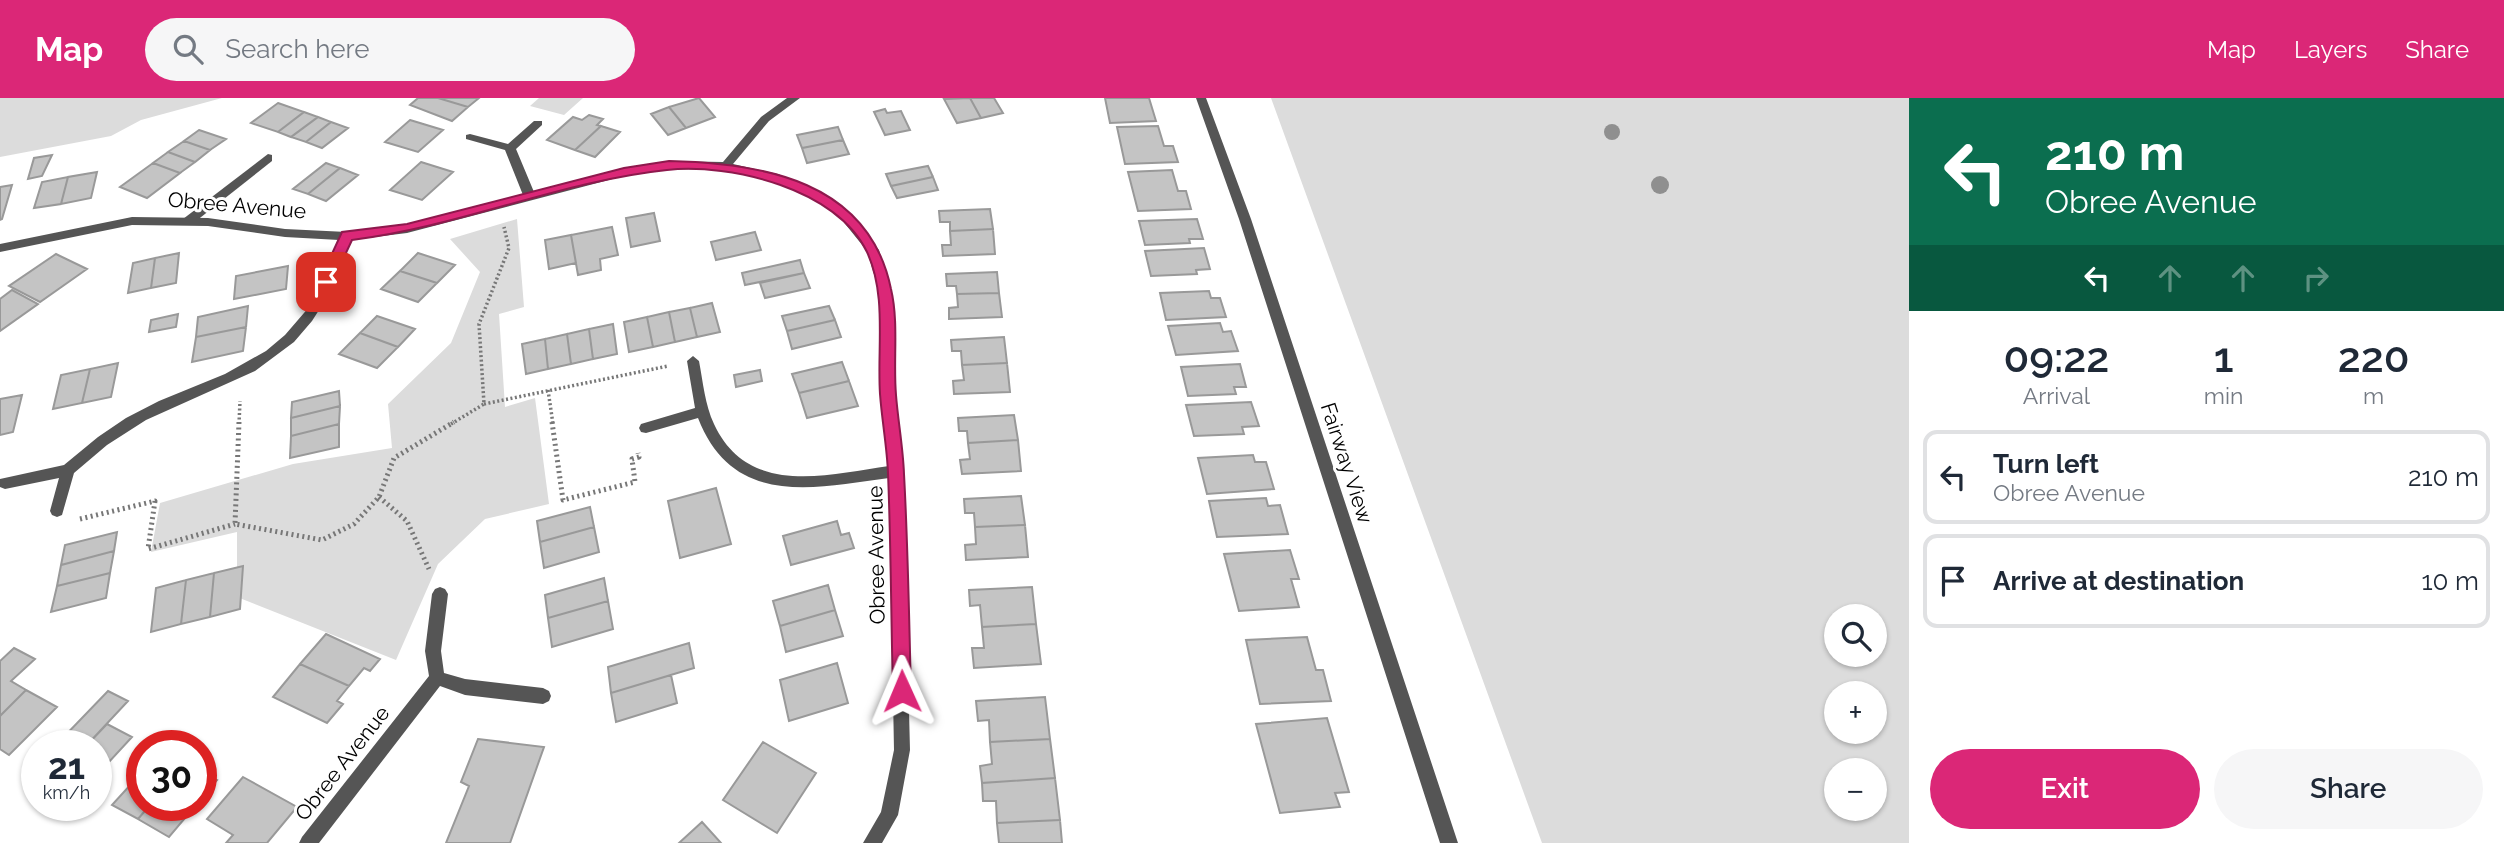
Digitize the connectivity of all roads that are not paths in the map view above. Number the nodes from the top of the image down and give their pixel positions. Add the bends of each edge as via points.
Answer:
1 (795, 98) edge
2 (1200, 98) edge
3 (538, 123) dead end
4 (470, 137) dead end
5 (510, 148) junction
6 (268, 158) dead end
7 (726, 166) junction
8 (530, 197) junction
9 (187, 222) junction
10 (347, 236) junction
11 (0, 248) edge
12 (693, 361) road end
13 (704, 411) junction
14 (646, 428) road end
15 (68, 470) junction
16 (896, 471) junction
17 (5, 483) dead end
18 (57, 511) dead end
19 (440, 594) road end
20 (437, 678) junction
21 (543, 696) dead end
22 (308, 843) edge
23 (872, 843) edge
24 (1449, 843) edge

1 - 7 street via 759,123
2 - 24 street, Fairway View via 1245,219
3 - 5 street
4 - 5 street
5 - 8 street
6 - 9 street
7 - 8 street, Obree Avenue via 669,165
7 - 16 street, Obree Avenue via 774,177 821,197 846,217 873,250 885,291
8 - 10 street, Obree Avenue via 407,229
9 - 10 street, Obree Avenue
9 - 11 street, Obree Avenue via 132,221
10 - 15 street via 309,317 247,372 143,415 105,438
12 - 13 street, Obree Avenue
13 - 14 street
13 - 16 street, Obree Avenue via 717,440 735,460 766,479 809,482
15 - 17 street
15 - 18 street
16 - 23 street, Obree Avenue via 902,750 889,815
19 - 20 street via 433,651
20 - 21 street via 465,687
20 - 22 street, Obree Avenue

